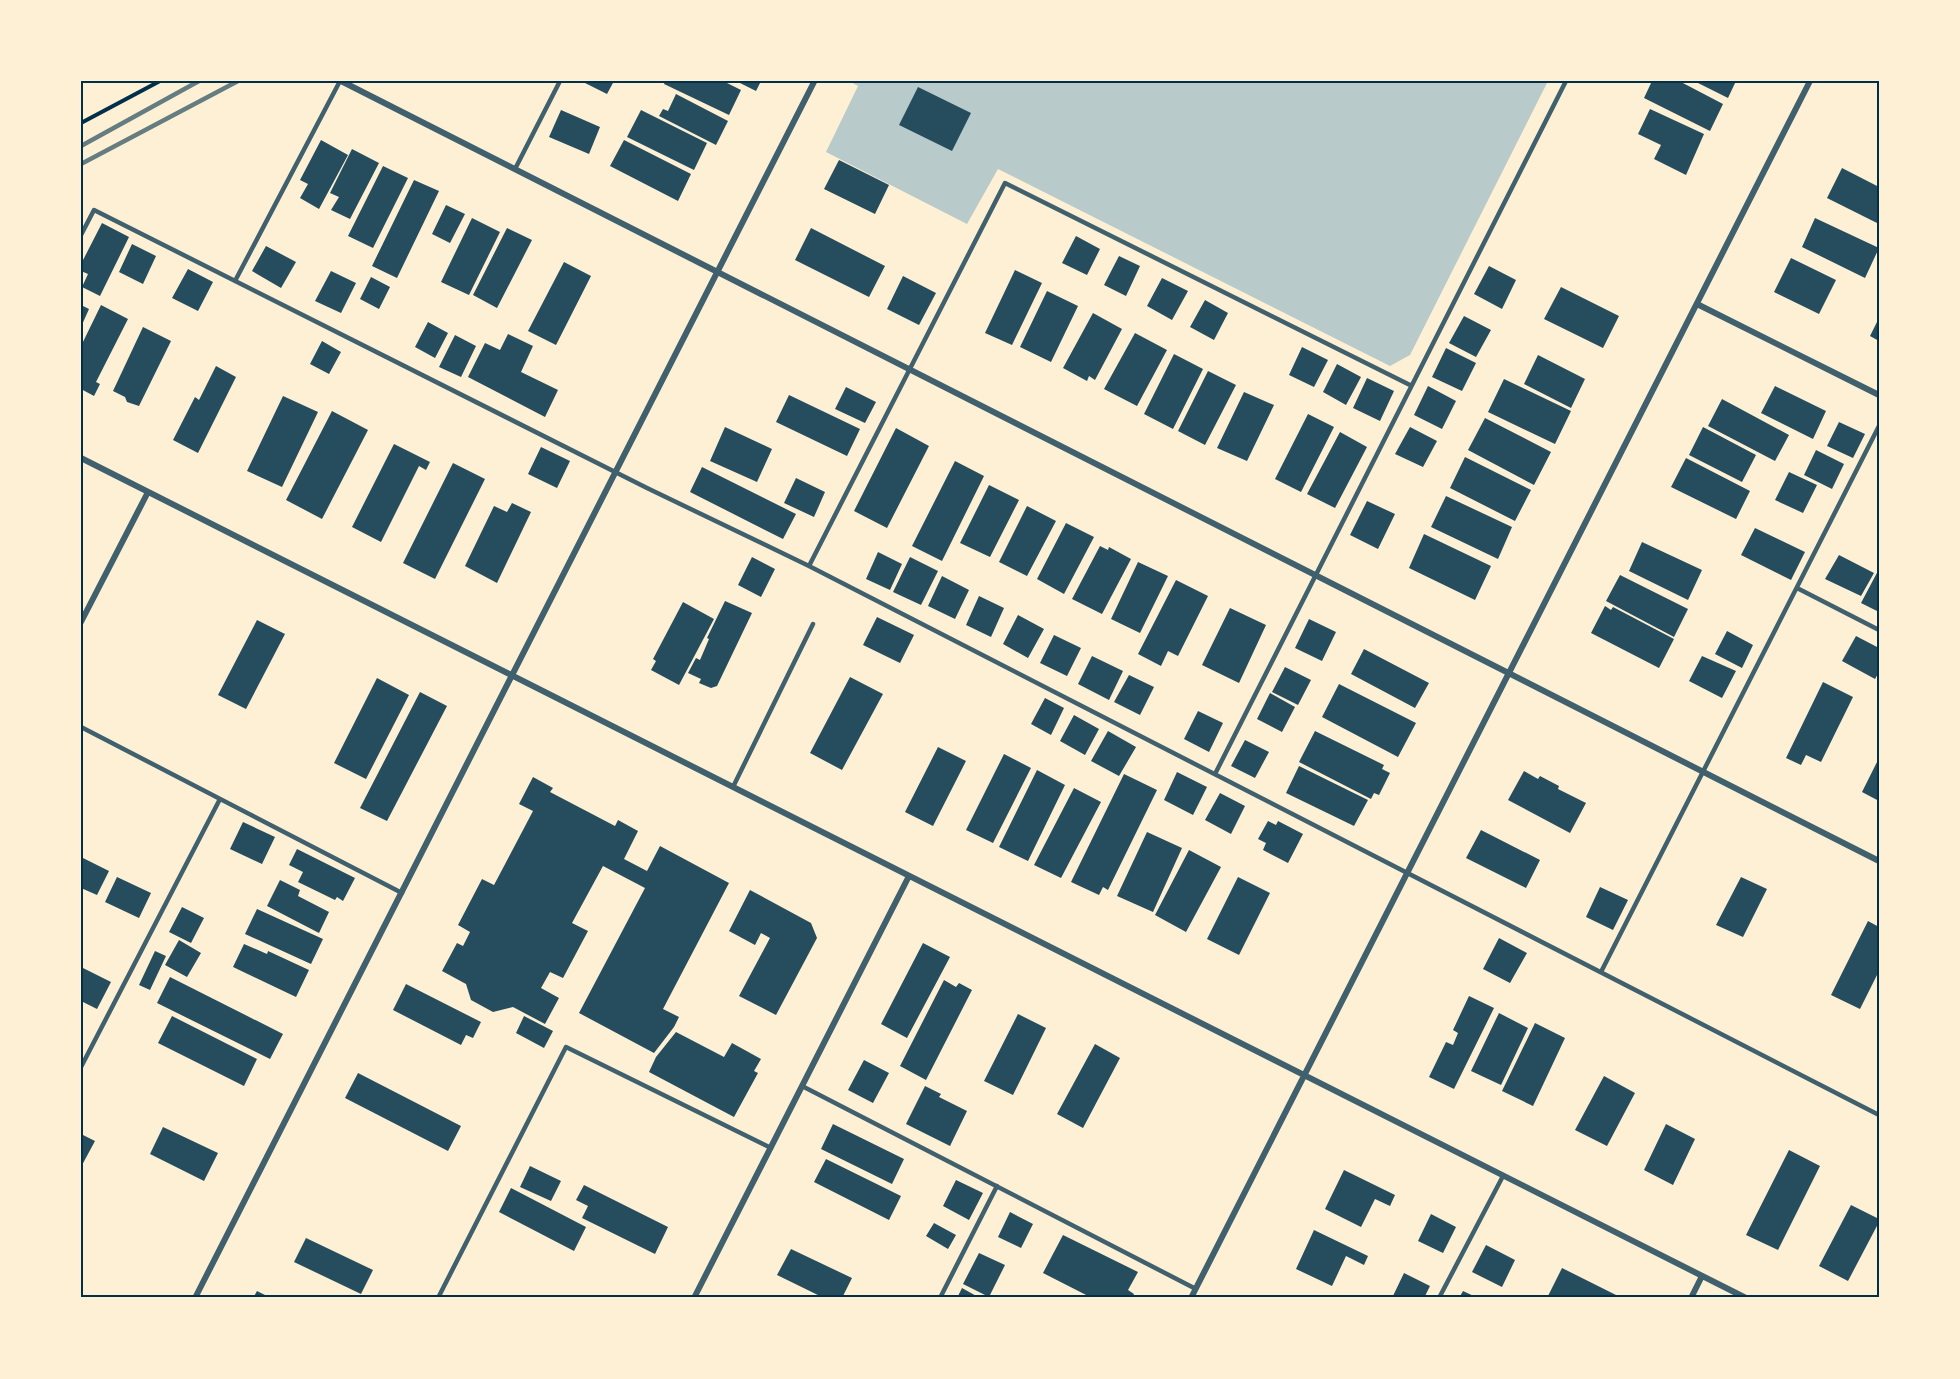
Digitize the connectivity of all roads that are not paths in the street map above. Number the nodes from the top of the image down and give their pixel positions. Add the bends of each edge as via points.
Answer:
1 (340, 81) edge
2 (560, 81) edge
3 (1566, 81) edge
4 (1810, 81) edge
5 (814, 82) edge
6 (515, 169) junction
7 (81, 235) edge
8 (717, 272) junction
9 (235, 281) junction
10 (1697, 304) junction
11 (909, 369) junction
12 (1410, 385) junction
13 (1879, 395) edge
14 (1879, 426) edge
15 (81, 458) edge
16 (616, 473) junction
17 (148, 492) junction
18 (809, 566) junction
19 (1316, 576) junction
20 (1797, 588) junction
21 (81, 622) edge
22 (813, 624) dead end
23 (1879, 630) edge
24 (1509, 674) junction
25 (513, 676) junction
26 (81, 727) edge
27 (1703, 772) junction
28 (1215, 774) junction
29 (733, 787) junction
30 (220, 799) junction
31 (1879, 861) edge
32 (1408, 872) junction
33 (909, 876) junction
34 (402, 893) junction
35 (1601, 972) junction
36 (81, 1067) edge
37 (1304, 1076) junction
38 (802, 1086) junction
39 (1879, 1115) edge
40 (771, 1148) junction
41 (1503, 1176) junction
42 (997, 1186) junction
43 (1702, 1276) junction
44 (1196, 1289) junction
45 (195, 1298) edge
46 (438, 1298) edge
47 (694, 1298) edge
48 (940, 1298) edge
49 (1191, 1298) edge
50 (1439, 1298) edge
51 (1691, 1298) edge
52 (1746, 1298) edge

1 - 6 street
1 - 9 lane
2 - 6 lane
3 - 12 lane
4 - 10 street
5 - 8 street
6 - 8 street
7 - 9 lane via 94,210
8 - 11 street
8 - 16 street
9 - 16 lane
10 - 13 street
10 - 24 street
11 - 12 lane via 1005,183
11 - 18 lane
11 - 19 street
12 - 19 lane
14 - 20 lane
15 - 17 street
16 - 18 lane
16 - 25 street
17 - 21 street
17 - 25 street
18 - 28 lane
19 - 24 street
19 - 28 lane
20 - 23 lane
20 - 27 lane
22 - 29 lane
24 - 27 street
24 - 32 street
25 - 29 street
25 - 34 street
26 - 30 lane
27 - 31 street
27 - 35 lane
28 - 32 lane
29 - 33 street
30 - 34 lane
30 - 36 lane
32 - 35 lane
32 - 37 street
33 - 37 street
33 - 38 street
34 - 45 street
35 - 39 lane
37 - 41 street
37 - 44 street
38 - 40 street
38 - 42 lane
40 - 46 lane via 566,1047
40 - 47 street
41 - 43 street
41 - 50 lane
42 - 44 lane
42 - 48 lane
43 - 51 street
43 - 52 street
44 - 49 street

